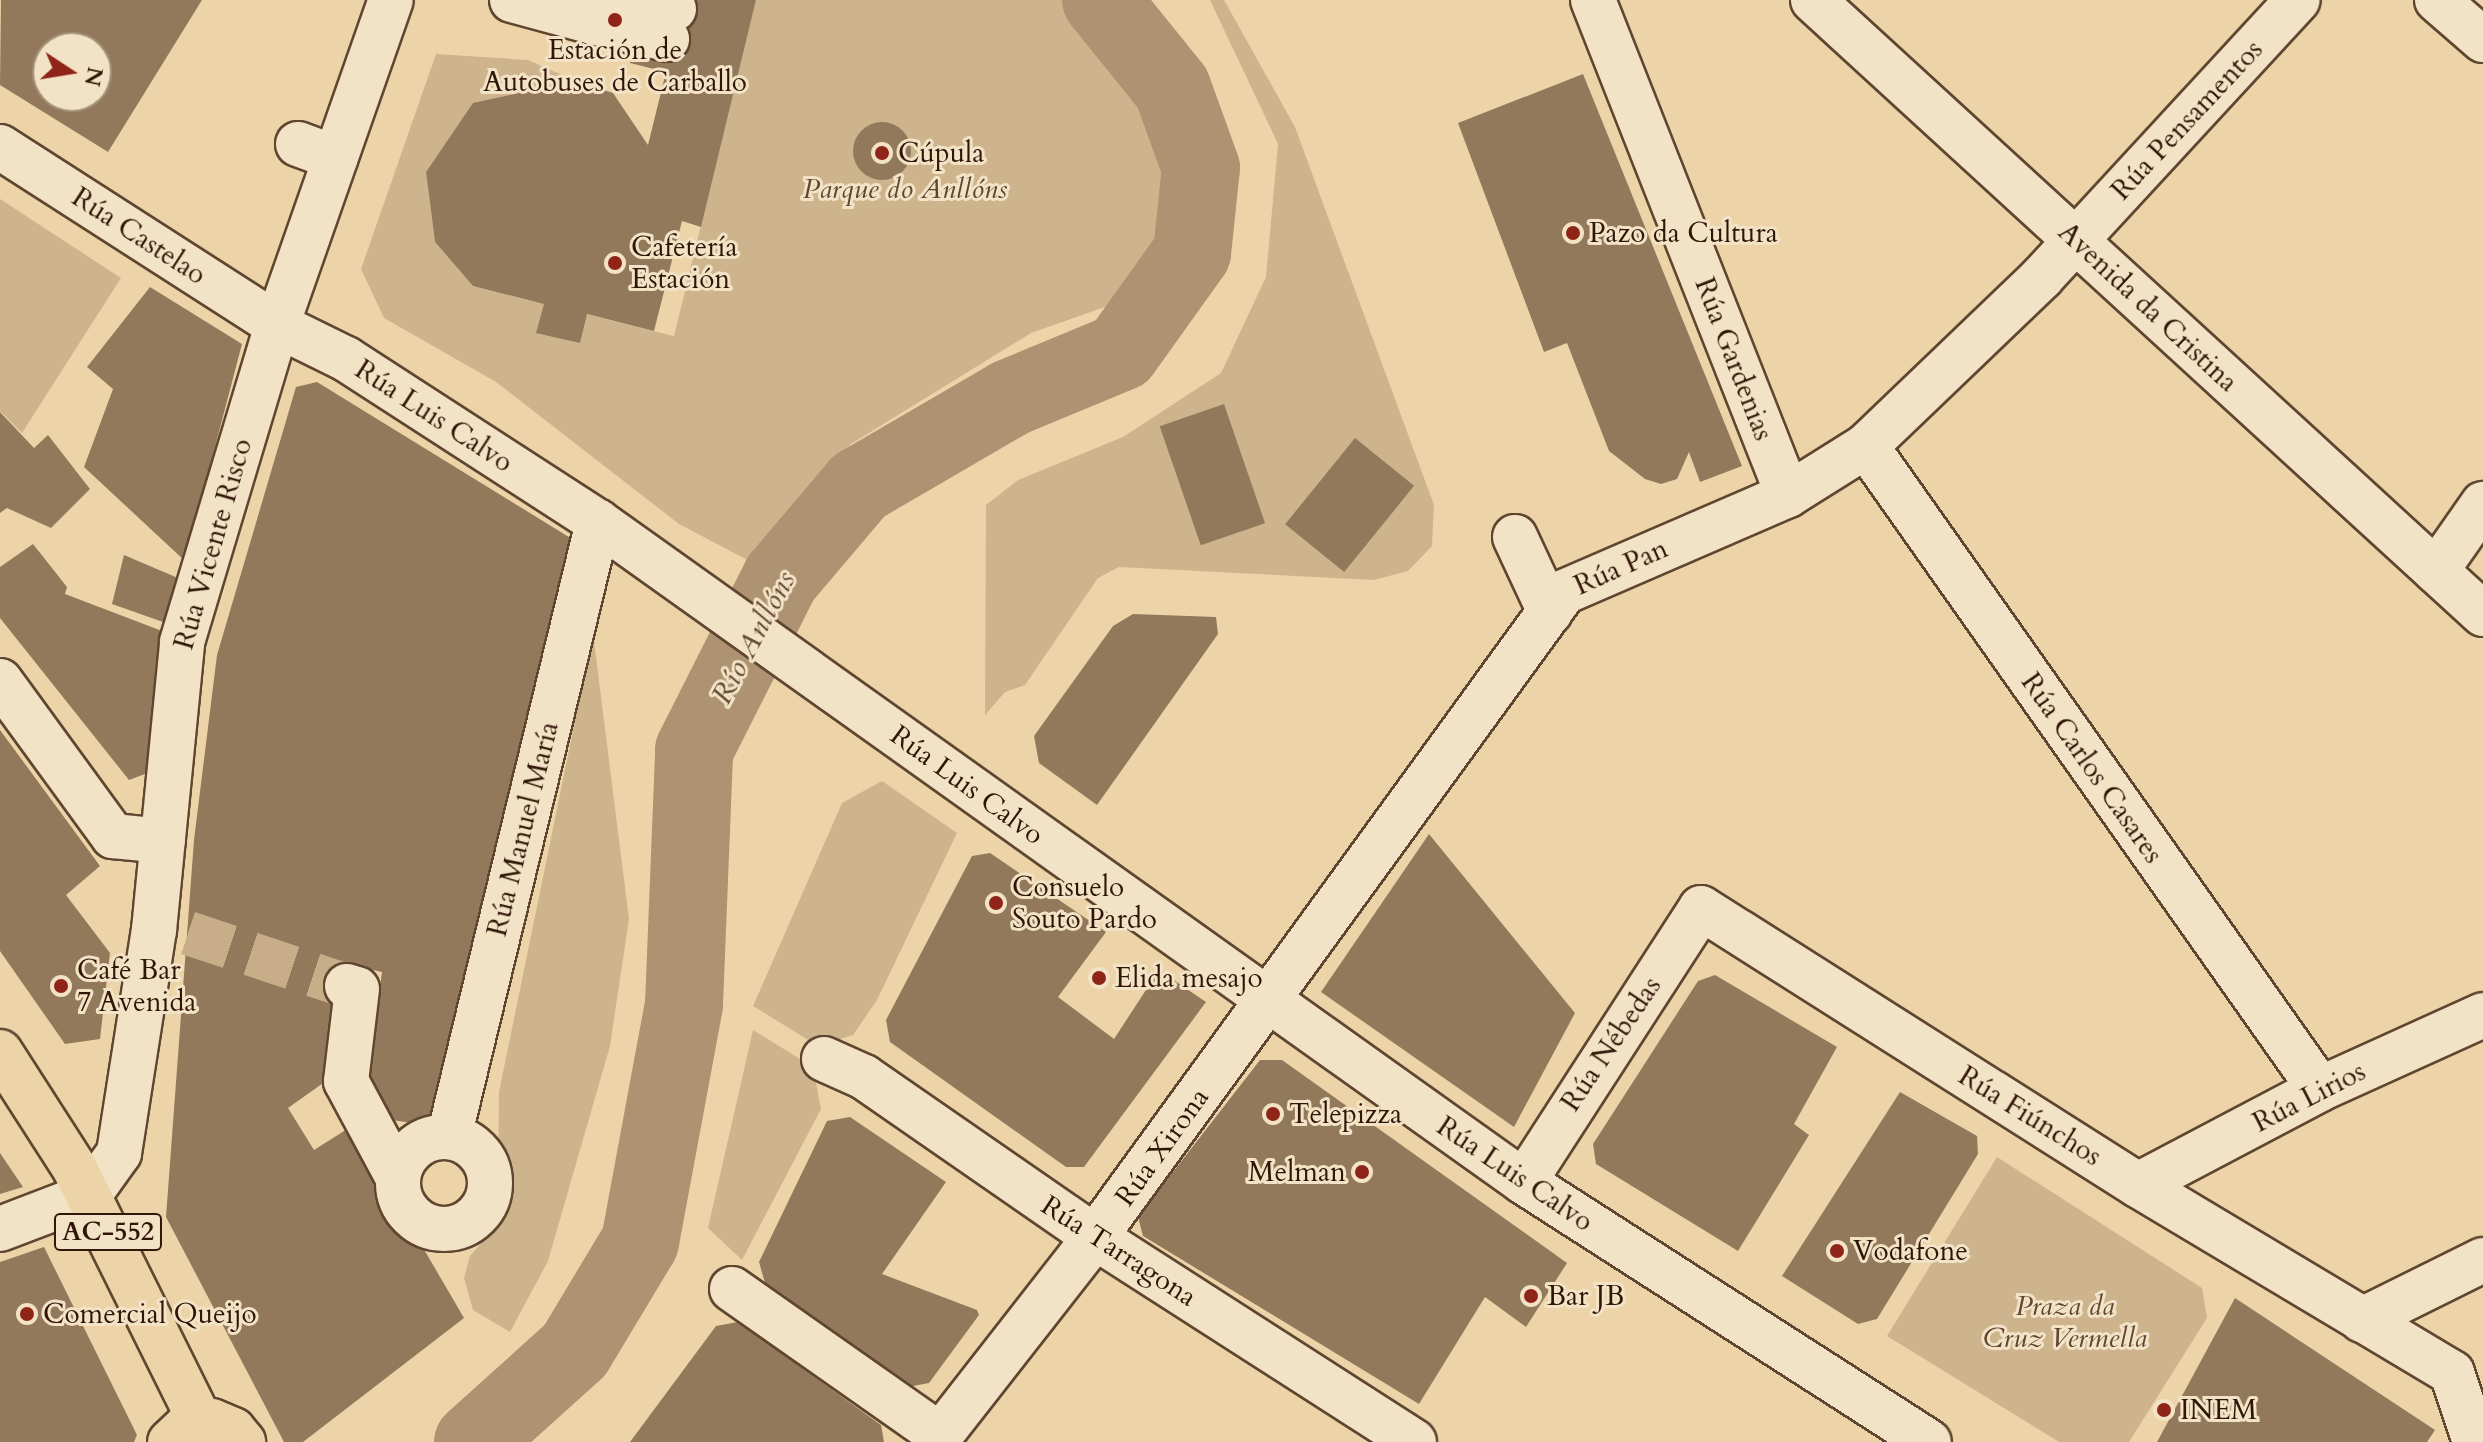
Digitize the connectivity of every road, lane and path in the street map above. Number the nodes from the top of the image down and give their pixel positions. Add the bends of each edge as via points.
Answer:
1 (391, 0) edge
2 (512, 0) edge
3 (1593, 0) edge
4 (1813, 0) edge
5 (2298, 0) edge
6 (2437, 0) edge
7 (595, 11) edge
8 (658, 16) edge
9 (2483, 40) edge
10 (0, 147) edge
11 (2076, 240) junction
12 (277, 325) junction
13 (1866, 446) junction
14 (1788, 495) junction
15 (2483, 504) edge
16 (598, 522) junction
17 (1515, 537) dead end
18 (2436, 571) junction
19 (1550, 612) junction
20 (2483, 614) edge
21 (0, 681) edge
22 (163, 841) junction
23 (1701, 908) joint
24 (352, 987) dead end
25 (1268, 1002) junction
26 (2483, 1015) edge
27 (0, 1052) edge
28 (824, 1059) dead end
29 (2320, 1089) junction
30 (449, 1137) junction
31 (398, 1178) junction
32 (1524, 1182) junction
33 (2138, 1185) junction
34 (89, 1195) junction
35 (0, 1229) edge
36 (1095, 1237) junction
37 (2483, 1260) edge
38 (732, 1289) dead end
39 (2362, 1320) junction
40 (185, 1432) edge
41 (937, 1439) edge
42 (243, 1442) edge
43 (1414, 1442) edge
44 (1929, 1442) edge
45 (2475, 1442) edge

1 - 12 street, Rúa Vicente Risco via 317,151
2 - 7 street
3 - 14 street, Rúa Gardenias
4 - 11 street, Avenida da Cristina
5 - 11 street, Rúa Pensamentos
6 - 9 street
7 - 8 street
10 - 12 street, Rúa Castelao
11 - 13 street, Rúa Pan
11 - 18 street, Avenida da Cristina
12 - 16 street, Rúa Luis Calvo via 346,359
12 - 22 street, Rúa Vicente Risco via 182,642
13 - 14 street, Rúa Pan
13 - 29 street, Rúa Carlos Casares
14 - 19 street, Rúa Pan via 1564,592
15 - 18 street
16 - 25 street, Rúa Luis Calvo
16 - 30 street, Rúa Manuel María
17 - 19 street
18 - 20 street, Avenida da Cristina
19 - 25 street, Rúa Pan
21 - 22 street via 113,836
22 - 34 street, Rúa Vicente Risco via 171,931 119,1153
23 - 32 street, Rúa Nébedas
23 - 33 street, Rúa Fiúnchos
24 - 31 street via 346,1081
25 - 32 street, Rúa Luis Calvo
25 - 36 street, Rúa Xirona
26 - 29 street, Rúa Lirios
27 - 34 main road, AC-552
28 - 36 street, Rúa Tarragona via 864,1077
29 - 33 street, Rúa Lirios
30 - 31 street via 423,1142 410,1152
30 - 31 street via 474,1148 489,1173 490,1189 476,1218 451,1229 416,1221 399,1194
32 - 44 street, Rúa Luis Calvo
33 - 39 street, Rúa Fiúnchos
34 - 35 street
34 - 40 main road, AC-552
36 - 41 street, Rúa Xirona
36 - 43 street, Rúa Tarragona
37 - 39 street
38 - 41 street
39 - 45 street, Rúa Fiúnchos via 2452,1373
40 - 42 main road, AC-552 via 223,1424

